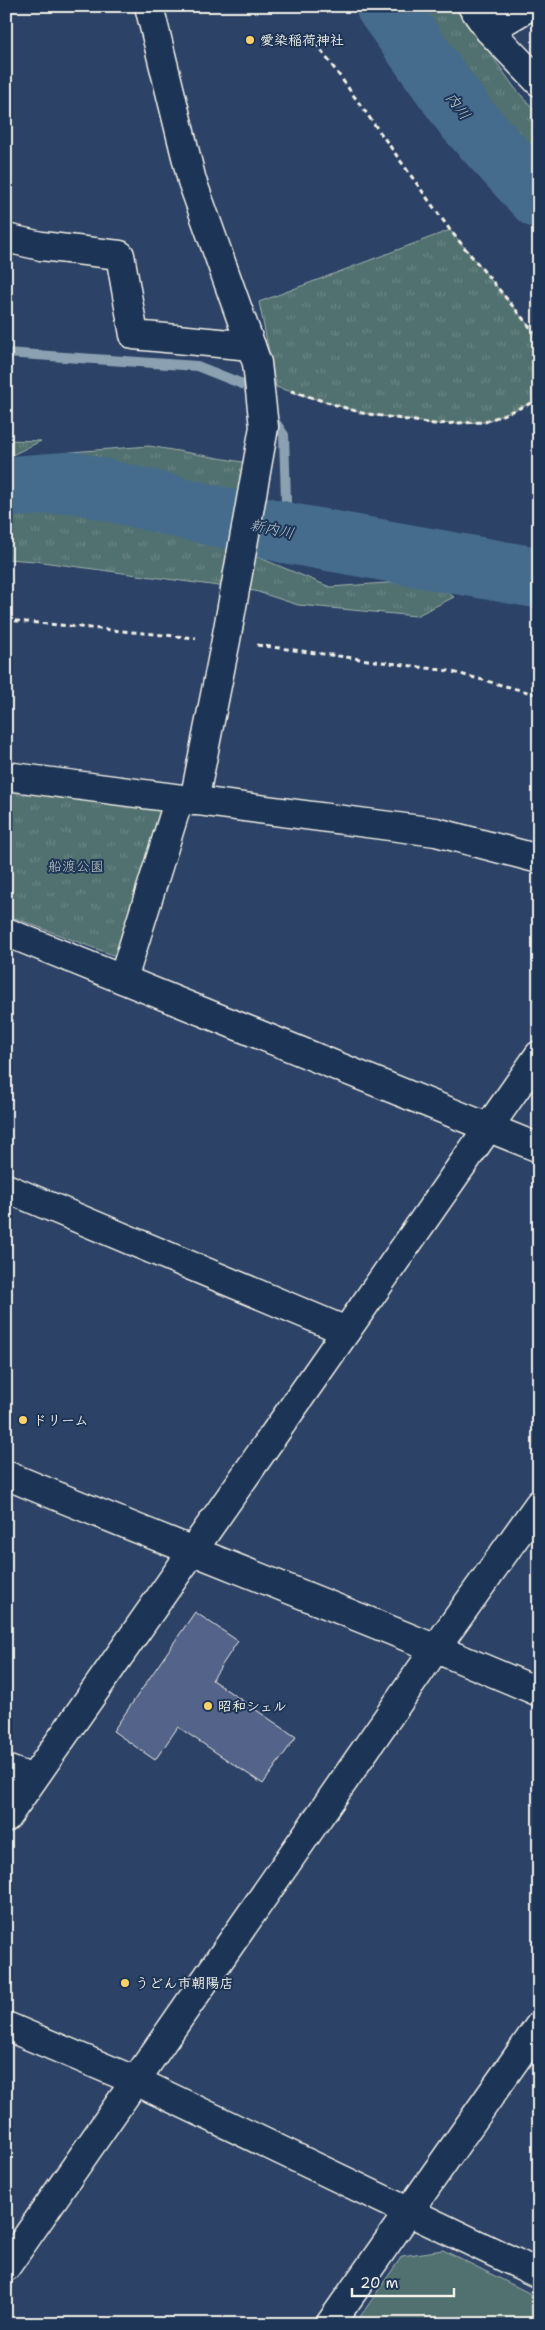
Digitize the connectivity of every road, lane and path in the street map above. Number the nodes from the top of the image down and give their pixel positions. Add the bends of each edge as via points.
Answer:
1 (149, 6) edge
2 (472, 6) edge
3 (530, 6) edge
4 (489, 30) junction
5 (312, 36) dead end
6 (539, 82) edge
7 (6, 238) edge
8 (539, 338) edge
9 (251, 346) junction
10 (259, 382) junction
11 (539, 400) edge
12 (6, 620) edge
13 (227, 635) junction
14 (539, 695) edge
15 (6, 776) edge
16 (186, 800) junction
17 (539, 859) edge
18 (6, 932) edge
19 (123, 979) junction
20 (539, 1055) edge
21 (489, 1126) junction
22 (539, 1148) edge
23 (6, 1188) edge
24 (346, 1331) junction
25 (6, 1476) edge
26 (539, 1504) edge
27 (192, 1552) junction
28 (436, 1648) junction
29 (539, 1692) edge
30 (6, 1769) edge
31 (33, 1779) junction
32 (6, 1818) edge
33 (6, 2026) edge
34 (539, 2026) edge
35 (136, 2081) junction
36 (408, 2212) junction
37 (6, 2267) edge
38 (539, 2274) edge
39 (330, 2324) edge

1 - 9 street via 192,181
2 - 4 street
3 - 4 street
4 - 6 street
5 - 8 path via 450,230
7 - 9 street via 40,246 120,255 134,335
9 - 10 street
10 - 11 path via 362,413 434,424 486,422
10 - 13 street via 264,427
12 - 13 path
13 - 14 path via 449,672
13 - 16 street
15 - 16 street
16 - 17 street via 436,832
16 - 19 street
18 - 19 street
19 - 21 street
20 - 21 street
21 - 22 street
21 - 24 street
23 - 24 street
24 - 27 street
25 - 27 street
26 - 28 street
27 - 28 street
27 - 31 street
28 - 29 street
28 - 35 street
30 - 31 street
31 - 32 street
33 - 35 street
34 - 36 street
35 - 36 street
35 - 37 street
36 - 38 street
36 - 39 street

